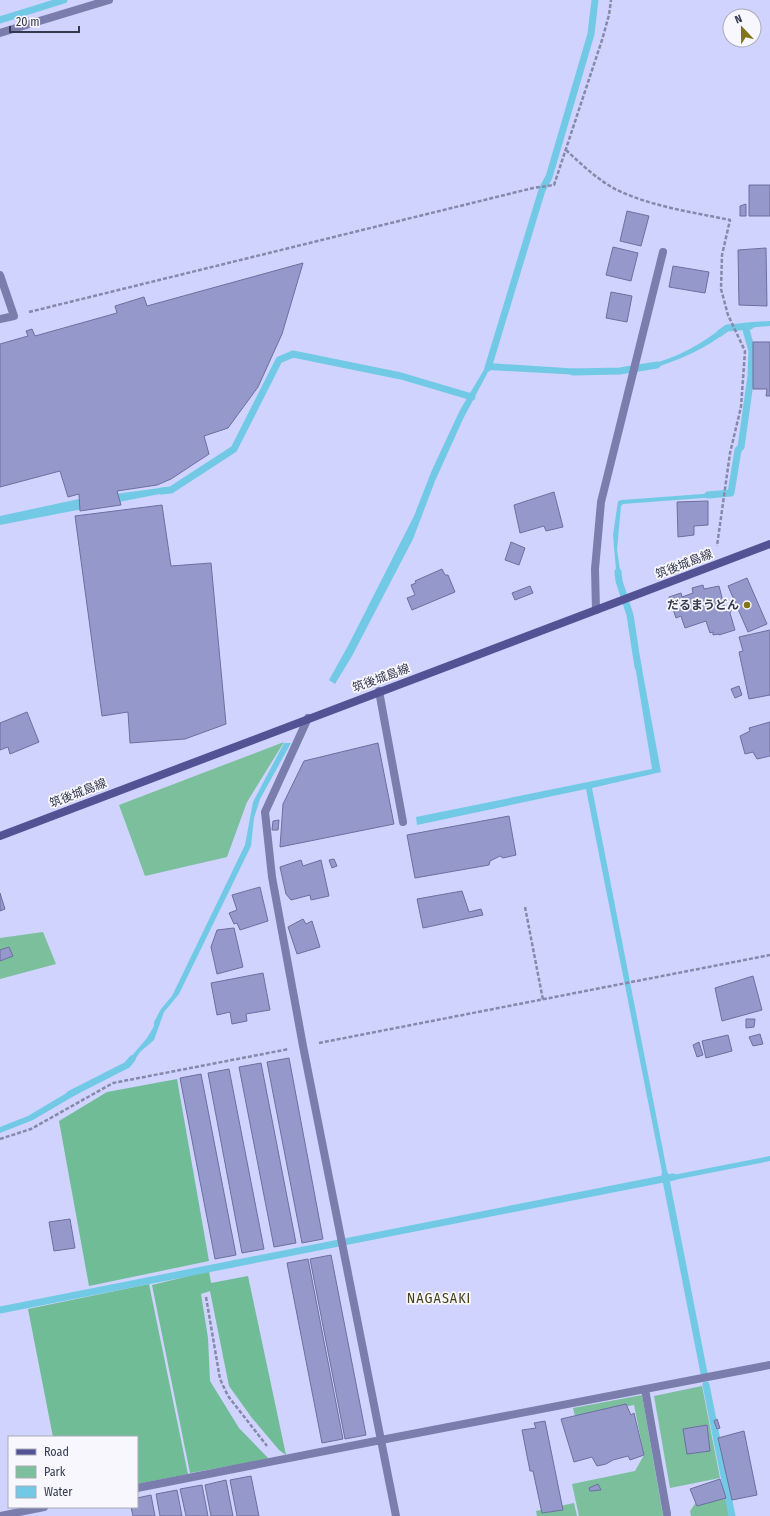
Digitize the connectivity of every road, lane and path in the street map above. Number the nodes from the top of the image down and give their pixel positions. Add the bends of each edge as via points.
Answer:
1 (109, 0) edge
2 (611, 0) edge
3 (0, 33) edge
4 (566, 150) junction
5 (664, 252) dead end
6 (0, 275) edge
7 (14, 316) junction
8 (0, 319) edge
9 (770, 544) edge
10 (715, 565) junction
11 (596, 610) junction
12 (379, 691) junction
13 (308, 718) junction
14 (404, 822) dead end
15 (0, 836) edge
16 (525, 907) dead end
17 (770, 956) edge
18 (543, 1000) junction
19 (302, 1046) junction
20 (0, 1139) edge
21 (206, 1297) dead end
22 (770, 1366) edge
23 (644, 1389) junction
24 (381, 1440) junction
25 (279, 1460) junction
26 (138, 1488) edge
27 (39, 1508) edge
28 (667, 1514) dead end
29 (0, 1516) edge
30 (396, 1516) edge

1 - 3 street
2 - 4 path via 602,40
4 - 7 path via 554,185 532,188
4 - 10 path via 590,172 617,190 658,206 730,220 722,256 720,289 728,315 745,351 741,407 730,453
5 - 11 street via 601,502 595,569
6 - 7 street
7 - 8 street
9 - 10 main road, 筑後城島線
10 - 11 main road, 筑後城島線
11 - 12 main road, 筑後城島線
12 - 13 main road, 筑後城島線
12 - 14 street
13 - 15 main road, 筑後城島線
13 - 19 street via 265,812 272,877
16 - 18 path
17 - 18 path
18 - 19 path
19 - 20 path via 113,1083 31,1129
19 - 24 street
21 - 25 path via 220,1379 228,1396
22 - 23 street
23 - 24 street
23 - 28 street
24 - 25 street
24 - 30 street
25 - 26 street
27 - 29 street

